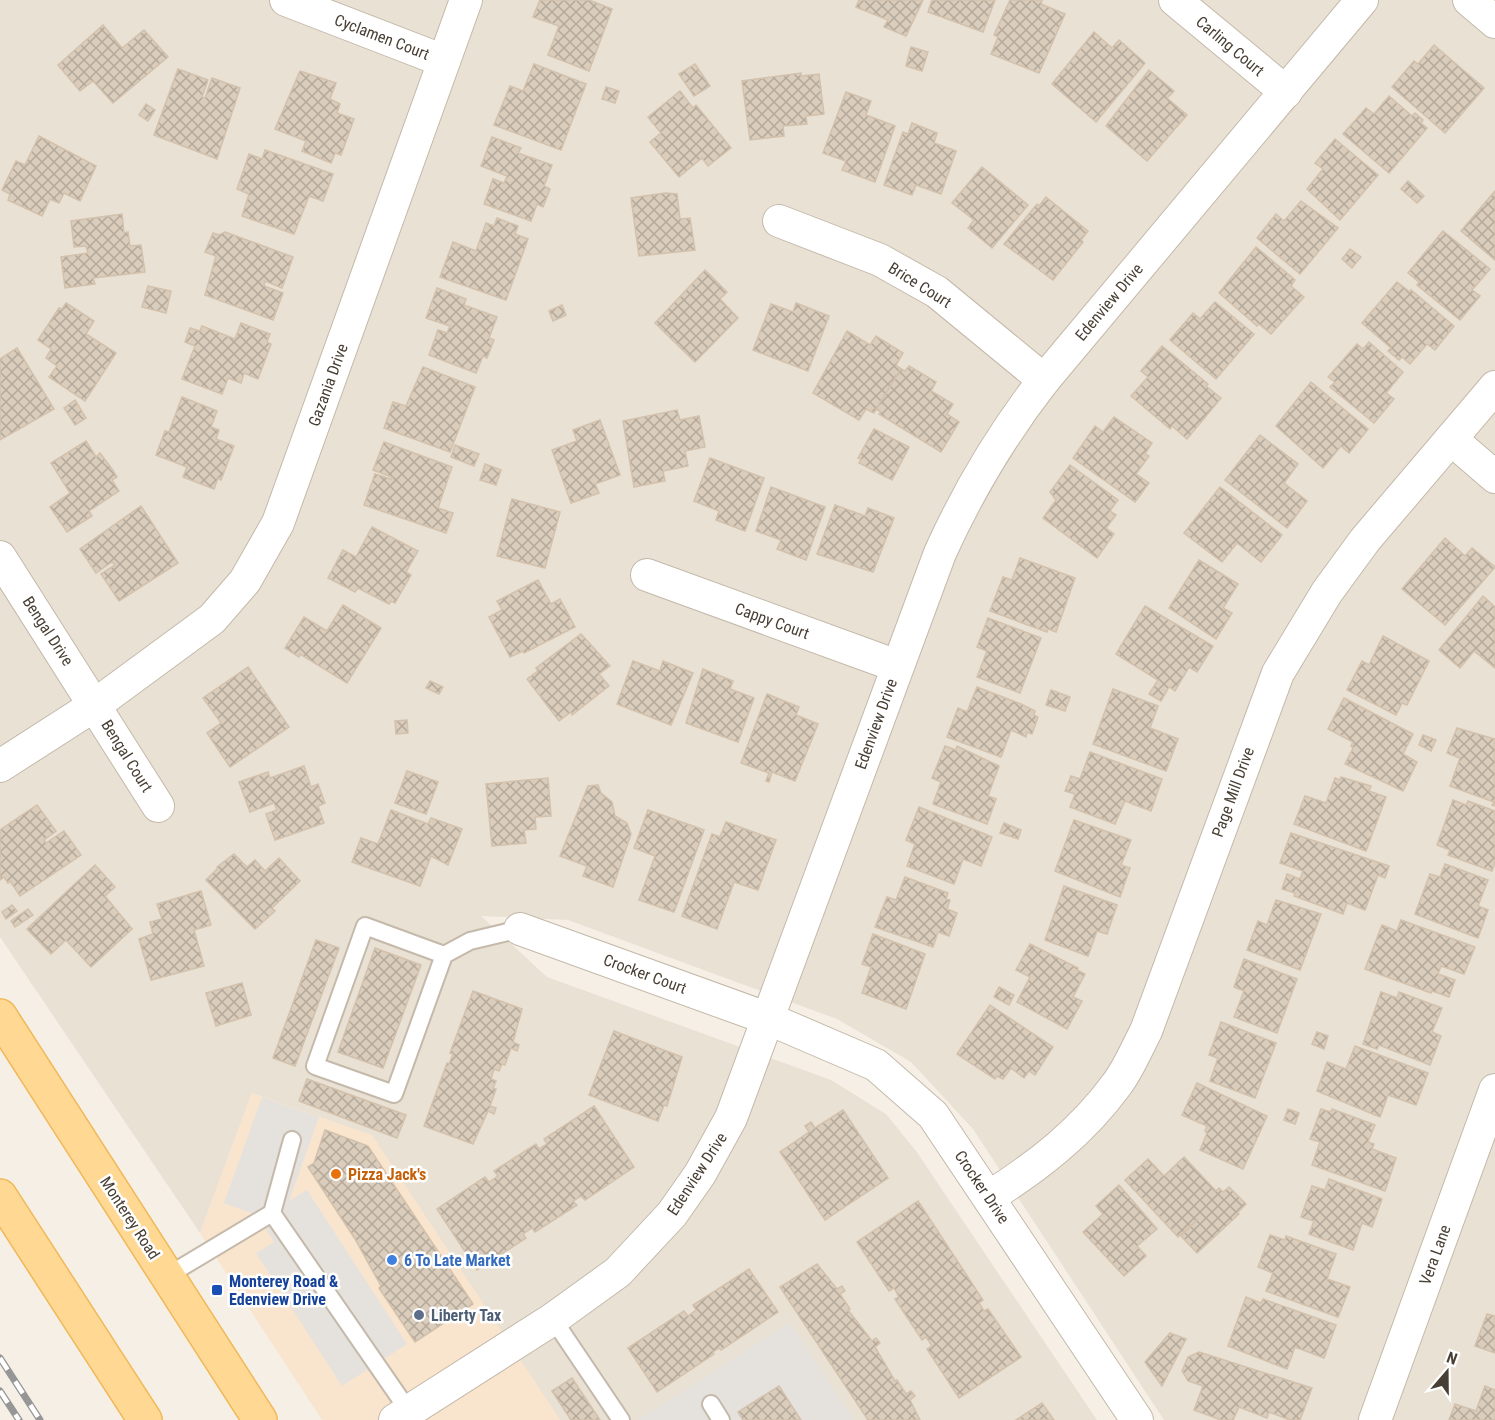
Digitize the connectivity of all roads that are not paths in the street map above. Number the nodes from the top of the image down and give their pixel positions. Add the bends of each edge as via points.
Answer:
1 (286, 0) edge
2 (466, 0) edge
3 (1175, 0) edge
4 (1362, 0) edge
5 (1469, 0) edge
6 (1495, 22) edge
7 (444, 61) junction
8 (1286, 92) junction
9 (779, 221) dead end
10 (1044, 380) junction
11 (1495, 387) edge
12 (1451, 439) junction
13 (1495, 477) edge
14 (0, 557) edge
15 (648, 575) dead end
16 (897, 666) junction
17 (95, 705) junction
18 (0, 766) edge
19 (158, 806) dead end
20 (520, 929) joint
21 (444, 955) junction
22 (0, 1016) edge
23 (769, 1019) junction
24 (1495, 1090) edge
25 (292, 1140) dead end
26 (0, 1196) edge
27 (988, 1197) junction
28 (272, 1213) junction
29 (167, 1276) junction
30 (553, 1319) junction
31 (711, 1404) dead end
32 (402, 1415) edge
33 (145, 1420) edge
34 (260, 1420) edge
35 (621, 1420) edge
36 (722, 1420) edge
37 (1137, 1420) edge
38 (1375, 1420) edge

1 - 7 street, Cyclamen Court
2 - 7 street, Gazania Drive
3 - 8 street, Carling Court
4 - 8 street, Edenview Drive
5 - 6 street
7 - 17 street, Gazania Drive via 278,523 245,581 212,620
8 - 10 street, Edenview Drive
9 - 10 street, Brice Court via 879,260 936,292
10 - 16 street, Edenview Drive via 1019,412 958,514
11 - 12 street, Page Mill Drive
12 - 13 street
12 - 27 street, Page Mill Drive via 1365,540 1327,592 1278,673 1146,1031 1118,1083 1066,1143
14 - 17 street, Bengal Drive
15 - 16 street, Cappy Court
16 - 23 street, Edenview Drive
17 - 18 street, Gazania Drive
17 - 19 street, Bengal Court
20 - 21 lane via 470,941
20 - 23 street, Crocker Court
21 - 21 lane via 394,1095 315,1066 365,926
22 - 29 main road, Monterey Road
23 - 27 street, Crocker Drive via 876,1065 933,1115
23 - 30 street, Edenview Drive via 732,1118 672,1214 618,1272
24 - 38 street, Vera Lane
25 - 28 lane
26 - 33 main road
27 - 37 street, Crocker Drive
28 - 29 lane
28 - 32 lane
29 - 34 main road, Monterey Road
30 - 32 street, Edenview Drive
30 - 35 lane
31 - 36 lane

